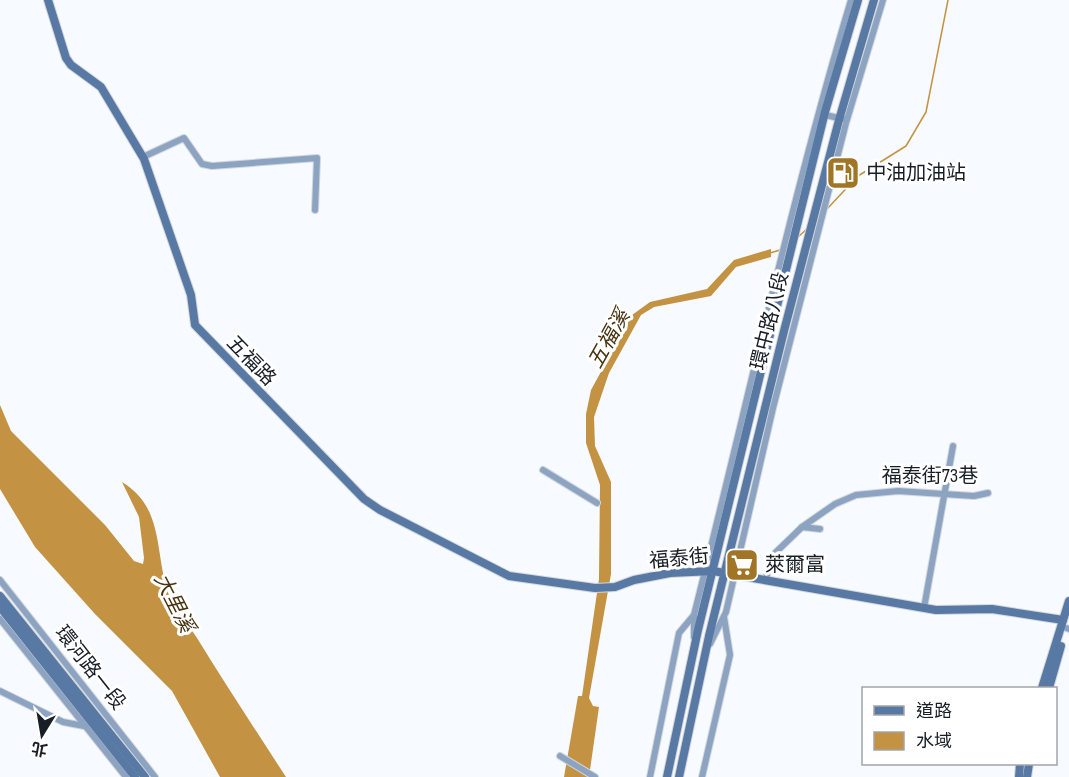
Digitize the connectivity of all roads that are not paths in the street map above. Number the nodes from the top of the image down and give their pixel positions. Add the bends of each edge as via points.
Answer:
1 (48, 0) edge
2 (851, 0) edge
3 (858, 0) edge
4 (874, 0) edge
5 (883, 0) edge
6 (822, 114) junction
7 (843, 119) junction
8 (143, 157) junction
9 (315, 210) dead end
10 (815, 225) junction
11 (953, 446) dead end
12 (543, 470) dead end
13 (944, 493) junction
14 (988, 493) dead end
15 (597, 503) dead end
16 (802, 527) junction
17 (820, 529) dead end
18 (709, 571) junction
19 (730, 573) junction
20 (766, 579) junction
21 (0, 580) edge
22 (615, 587) joint
23 (0, 596) edge
24 (1069, 601) edge
25 (0, 607) edge
26 (924, 608) junction
27 (694, 615) junction
28 (724, 616) junction
29 (0, 619) edge
30 (1067, 623) edge
31 (693, 650) junction
32 (705, 652) junction
33 (1042, 687) edge
34 (1049, 687) edge
35 (0, 691) edge
36 (84, 726) junction
37 (560, 756) dead end
38 (126, 777) edge
39 (135, 777) edge
40 (145, 777) edge
41 (155, 777) edge
42 (595, 777) edge
43 (650, 777) edge
44 (667, 777) edge
45 (679, 777) edge
46 (702, 777) edge

1 - 8 street, 五福路 via 66,58 100,87
2 - 6 street, 環中路八段
3 - 6 street, 環中路八段
4 - 7 street, 環中路八段
5 - 7 street, 環中路八段
6 - 7 street
6 - 18 street, 環中路八段
7 - 10 street, 環中路八段
7 - 10 street, 環中路八段 via 828,193
8 - 9 street via 184,138 202,164 212,166 317,158
8 - 22 street, 五福路 via 191,295 195,325 364,499 508,576 595,588
10 - 19 street, 環中路八段
10 - 19 street, 環中路八段 via 807,245
11 - 13 street
12 - 15 street
13 - 14 street, 福泰街73巷
13 - 16 street, 福泰街73巷 via 898,491 856,495
13 - 26 street
16 - 17 street
16 - 20 street, 福泰街73巷 via 771,557
18 - 19 street, 福泰街
18 - 22 street, 福泰街 via 670,573
18 - 27 street, 環中路八段
18 - 31 street, 環中路八段
19 - 20 street, 福泰街
19 - 28 street, 環中路八段
19 - 32 street, 環中路八段
20 - 26 street, 福泰街
21 - 41 street, 環河路一段
23 - 40 street, 環河路一段
24 - 30 street
25 - 39 street, 環河路一段
26 - 30 street, 福泰街 via 992,609
27 - 31 street, 環中路八段
27 - 43 street, 環中路八段 via 679,633
28 - 32 street, 環中路八段
28 - 46 street, 環中路八段 via 730,656
29 - 36 street, 環河路一段
30 - 33 street
30 - 34 street
31 - 44 street, 環中路八段
32 - 45 street, 環中路八段
35 - 36 street via 63,722
36 - 38 street, 環河路一段
37 - 42 street

